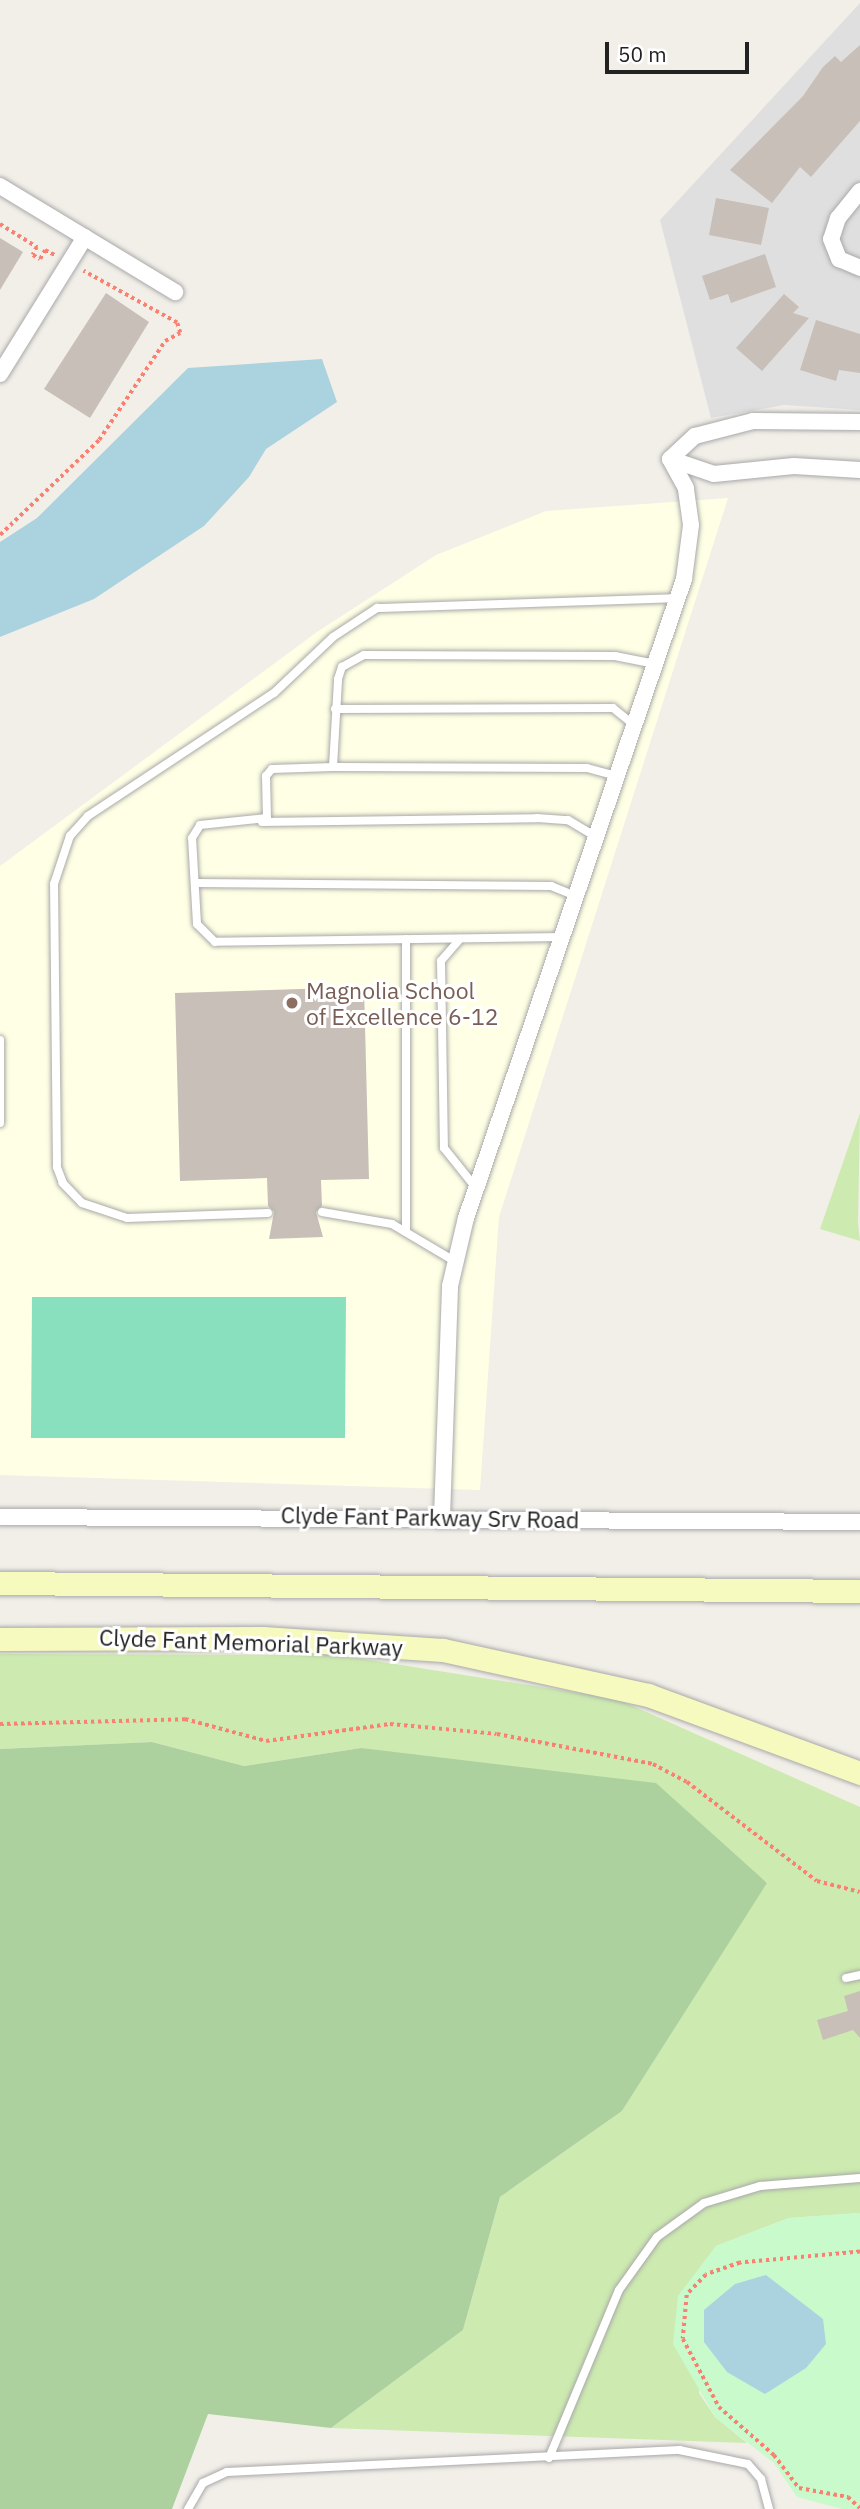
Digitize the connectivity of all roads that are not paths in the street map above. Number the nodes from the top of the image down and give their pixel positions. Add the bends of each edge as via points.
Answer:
1 (0, 186) edge
2 (860, 191) edge
3 (85, 237) junction
4 (860, 268) edge
5 (175, 292) dead end
6 (0, 374) edge
7 (860, 422) edge
8 (670, 459) junction
9 (860, 470) edge
10 (677, 598) junction
11 (655, 664) junction
12 (335, 709) junction
13 (634, 724) junction
14 (333, 767) junction
15 (617, 776) junction
16 (262, 822) junction
17 (596, 837) junction
18 (195, 883) junction
19 (576, 895) junction
20 (562, 937) junction
21 (406, 939) junction
22 (460, 939) junction
23 (0, 1041) edge
24 (0, 1123) edge
25 (476, 1188) junction
26 (322, 1212) dead end
27 (268, 1213) dead end
28 (406, 1232) junction
29 (456, 1262) junction
30 (0, 1517) edge
31 (442, 1517) junction
32 (860, 1522) edge
33 (0, 1583) edge
34 (860, 1591) edge
35 (0, 1639) edge
36 (699, 1712) junction
37 (860, 1773) edge
38 (860, 1789) edge
39 (860, 1975) edge
40 (846, 1978) dead end
41 (860, 2178) edge
42 (549, 2458) junction
43 (188, 2509) edge
44 (769, 2509) edge

1 - 3 street
2 - 4 street via 838,218 831,251
3 - 5 street
3 - 6 street
7 - 8 street via 752,421 695,436
8 - 9 street via 714,474 794,466
8 - 10 street via 687,488 691,524
10 - 11 street
10 - 27 lane via 377,608 333,636 274,693 88,816 70,836 54,884 57,1167 63,1183 82,1203 127,1218
11 - 12 lane via 615,656 364,655 342,667
11 - 13 street
12 - 13 lane via 613,708
12 - 14 lane
13 - 15 street
14 - 15 lane via 587,768
14 - 16 lane via 272,769 266,776 267,818
15 - 17 street
16 - 17 lane via 537,818 568,820
16 - 18 lane via 195,829
17 - 19 street
18 - 19 lane via 551,886
18 - 21 lane via 197,924 215,942
19 - 20 street
20 - 22 lane
20 - 25 street
21 - 22 lane
21 - 28 lane
22 - 25 lane via 441,961 444,1148
23 - 24 lane
25 - 29 street
26 - 28 lane
28 - 29 lane
29 - 31 street
30 - 31 street, Clyde Fant Parkway Srv Road
31 - 32 street, Clyde Fant Parkway Srv Road
33 - 34 main road
35 - 36 main road, Clyde Fant Memorial Parkway via 362,1642 537,1667
36 - 37 main road, Clyde Fant Memorial Parkway
36 - 38 main road
39 - 40 lane
41 - 42 lane via 760,2186 704,2203 657,2237 620,2290
42 - 43 lane via 227,2472 203,2483
42 - 44 lane via 679,2451 729,2456 761,2479

